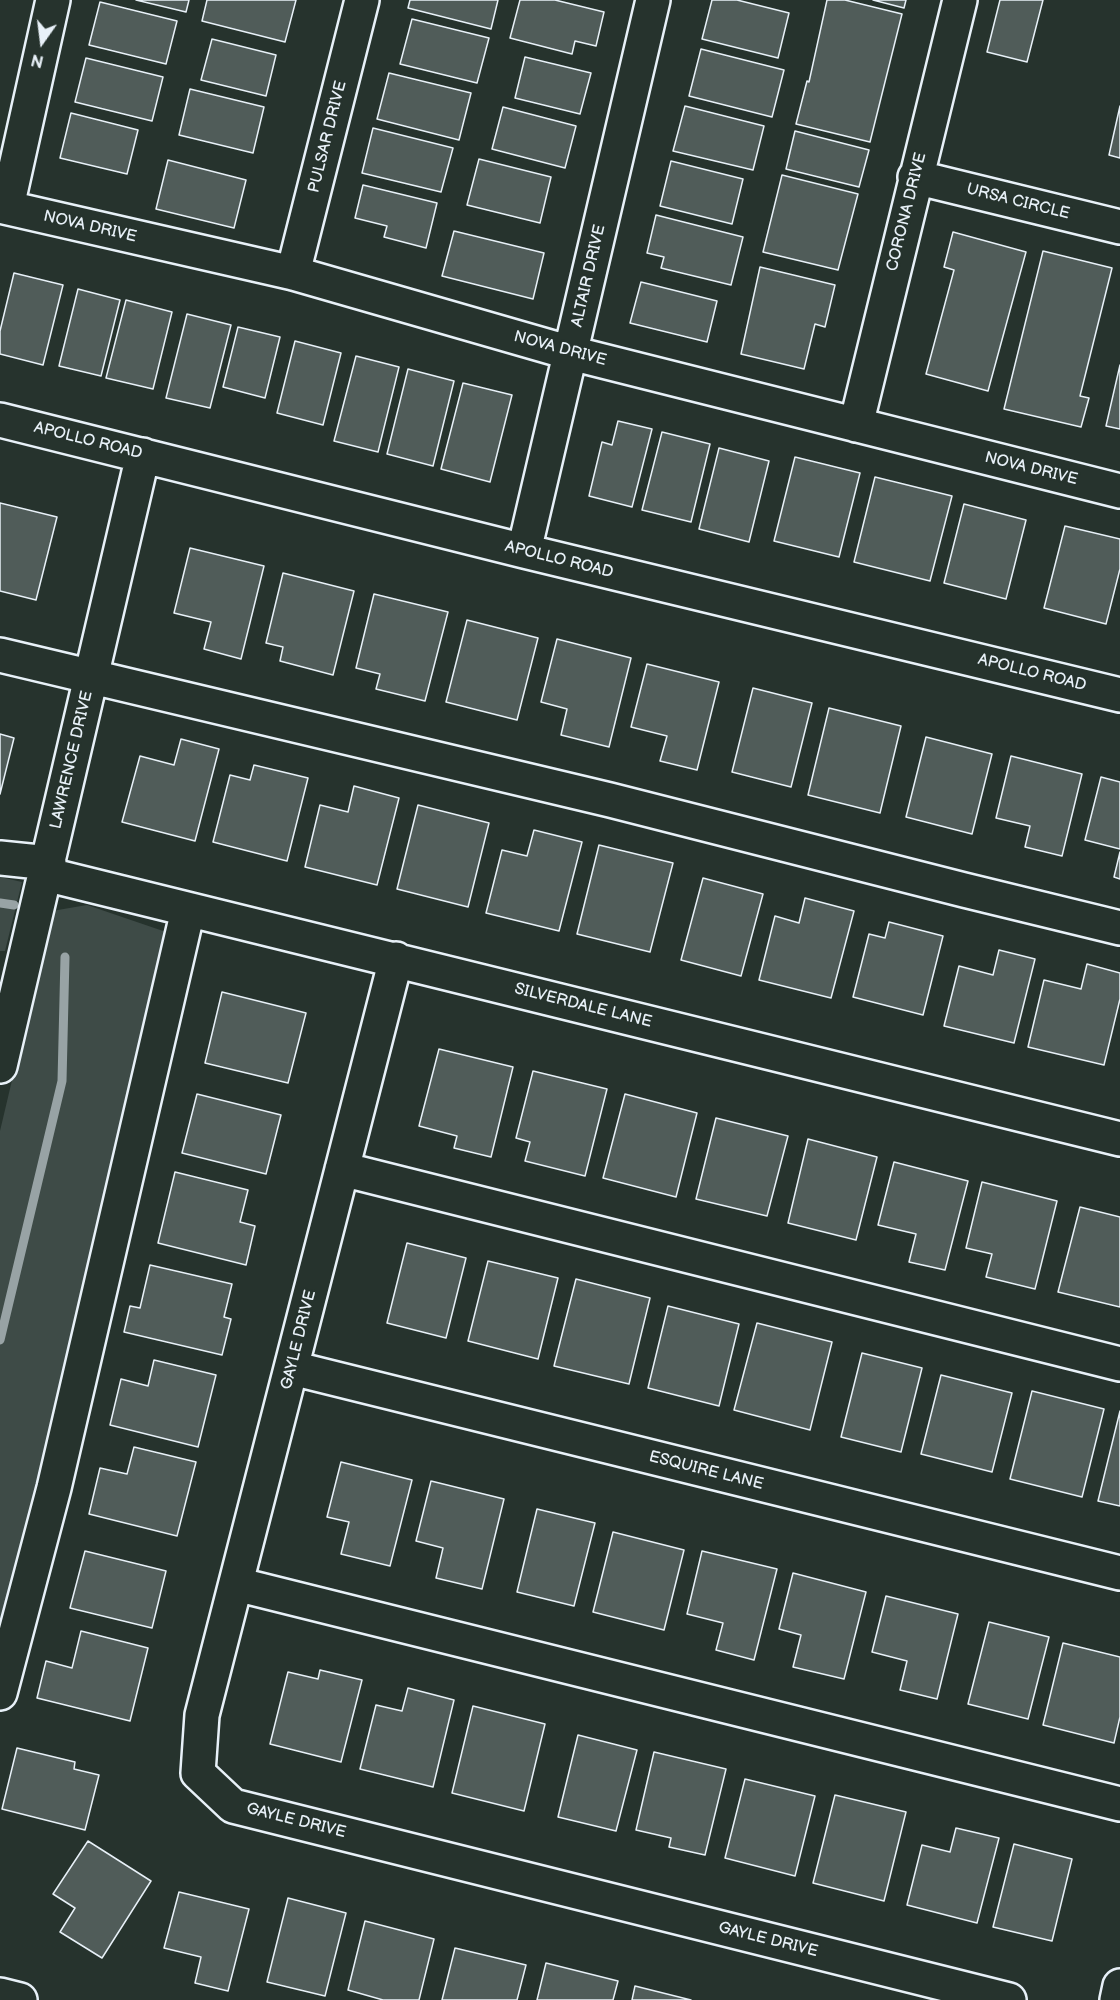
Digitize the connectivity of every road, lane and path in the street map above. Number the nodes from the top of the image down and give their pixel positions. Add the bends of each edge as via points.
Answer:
1 (53, 0) edge
2 (362, 0) edge
3 (653, 0) edge
4 (960, 0) edge
5 (915, 177) junction
6 (3, 207) edge
7 (1120, 228) edge
8 (293, 273) junction
9 (571, 353) junction
10 (0, 420) edge
11 (856, 425) junction
12 (143, 455) junction
13 (1120, 491) edge
14 (525, 551) junction
15 (0, 655) edge
16 (91, 677) junction
17 (1120, 695) edge
18 (0, 858) edge
19 (47, 868) junction
20 (188, 910) junction
21 (1120, 928) edge
22 (396, 959) junction
23 (0, 1066) edge
24 (1120, 1139) edge
25 (342, 1169) junction
26 (1120, 1364) edge
27 (292, 1368) junction
28 (1120, 1573) edge
29 (236, 1584) junction
30 (0, 1693) edge
31 (1120, 1804) edge
32 (1120, 1986) edge
33 (0, 1995) edge
34 (20, 2000) edge
35 (1009, 2000) edge
36 (1117, 2000) edge

1 - 6 street
2 - 8 street, PULSAR DRIVE
3 - 9 street, ALTAIR DRIVE
4 - 5 street, CORONA DRIVE
5 - 7 street, URSA CIRCLE
5 - 11 street, CORONA DRIVE
6 - 8 street, NOVA DRIVE
8 - 9 street, NOVA DRIVE
9 - 11 street, NOVA DRIVE
9 - 14 street, ALTAIR DRIVE
10 - 12 street, APOLLO ROAD
11 - 13 street, NOVA DRIVE
12 - 14 street, APOLLO ROAD
12 - 16 street, LAWRENCE DRIVE
14 - 17 street, APOLLO ROAD
15 - 16 street
16 - 19 street, LAWRENCE DRIVE
16 - 21 street via 610,800
18 - 19 street, SILVERDALE LANE
19 - 20 street, SILVERDALE LANE
19 - 23 street, LAWRENCE DRIVE
20 - 22 street, SILVERDALE LANE
20 - 30 street via 54,1488
22 - 24 street, SILVERDALE LANE
22 - 25 street, GAYLE DRIVE
25 - 26 street
25 - 27 street, GAYLE DRIVE
27 - 28 street, ESQUIRE LANE
27 - 29 street, GAYLE DRIVE
29 - 31 street
29 - 35 street, GAYLE DRIVE via 202,1715 198,1773 233,1806
32 - 36 street
33 - 34 street

